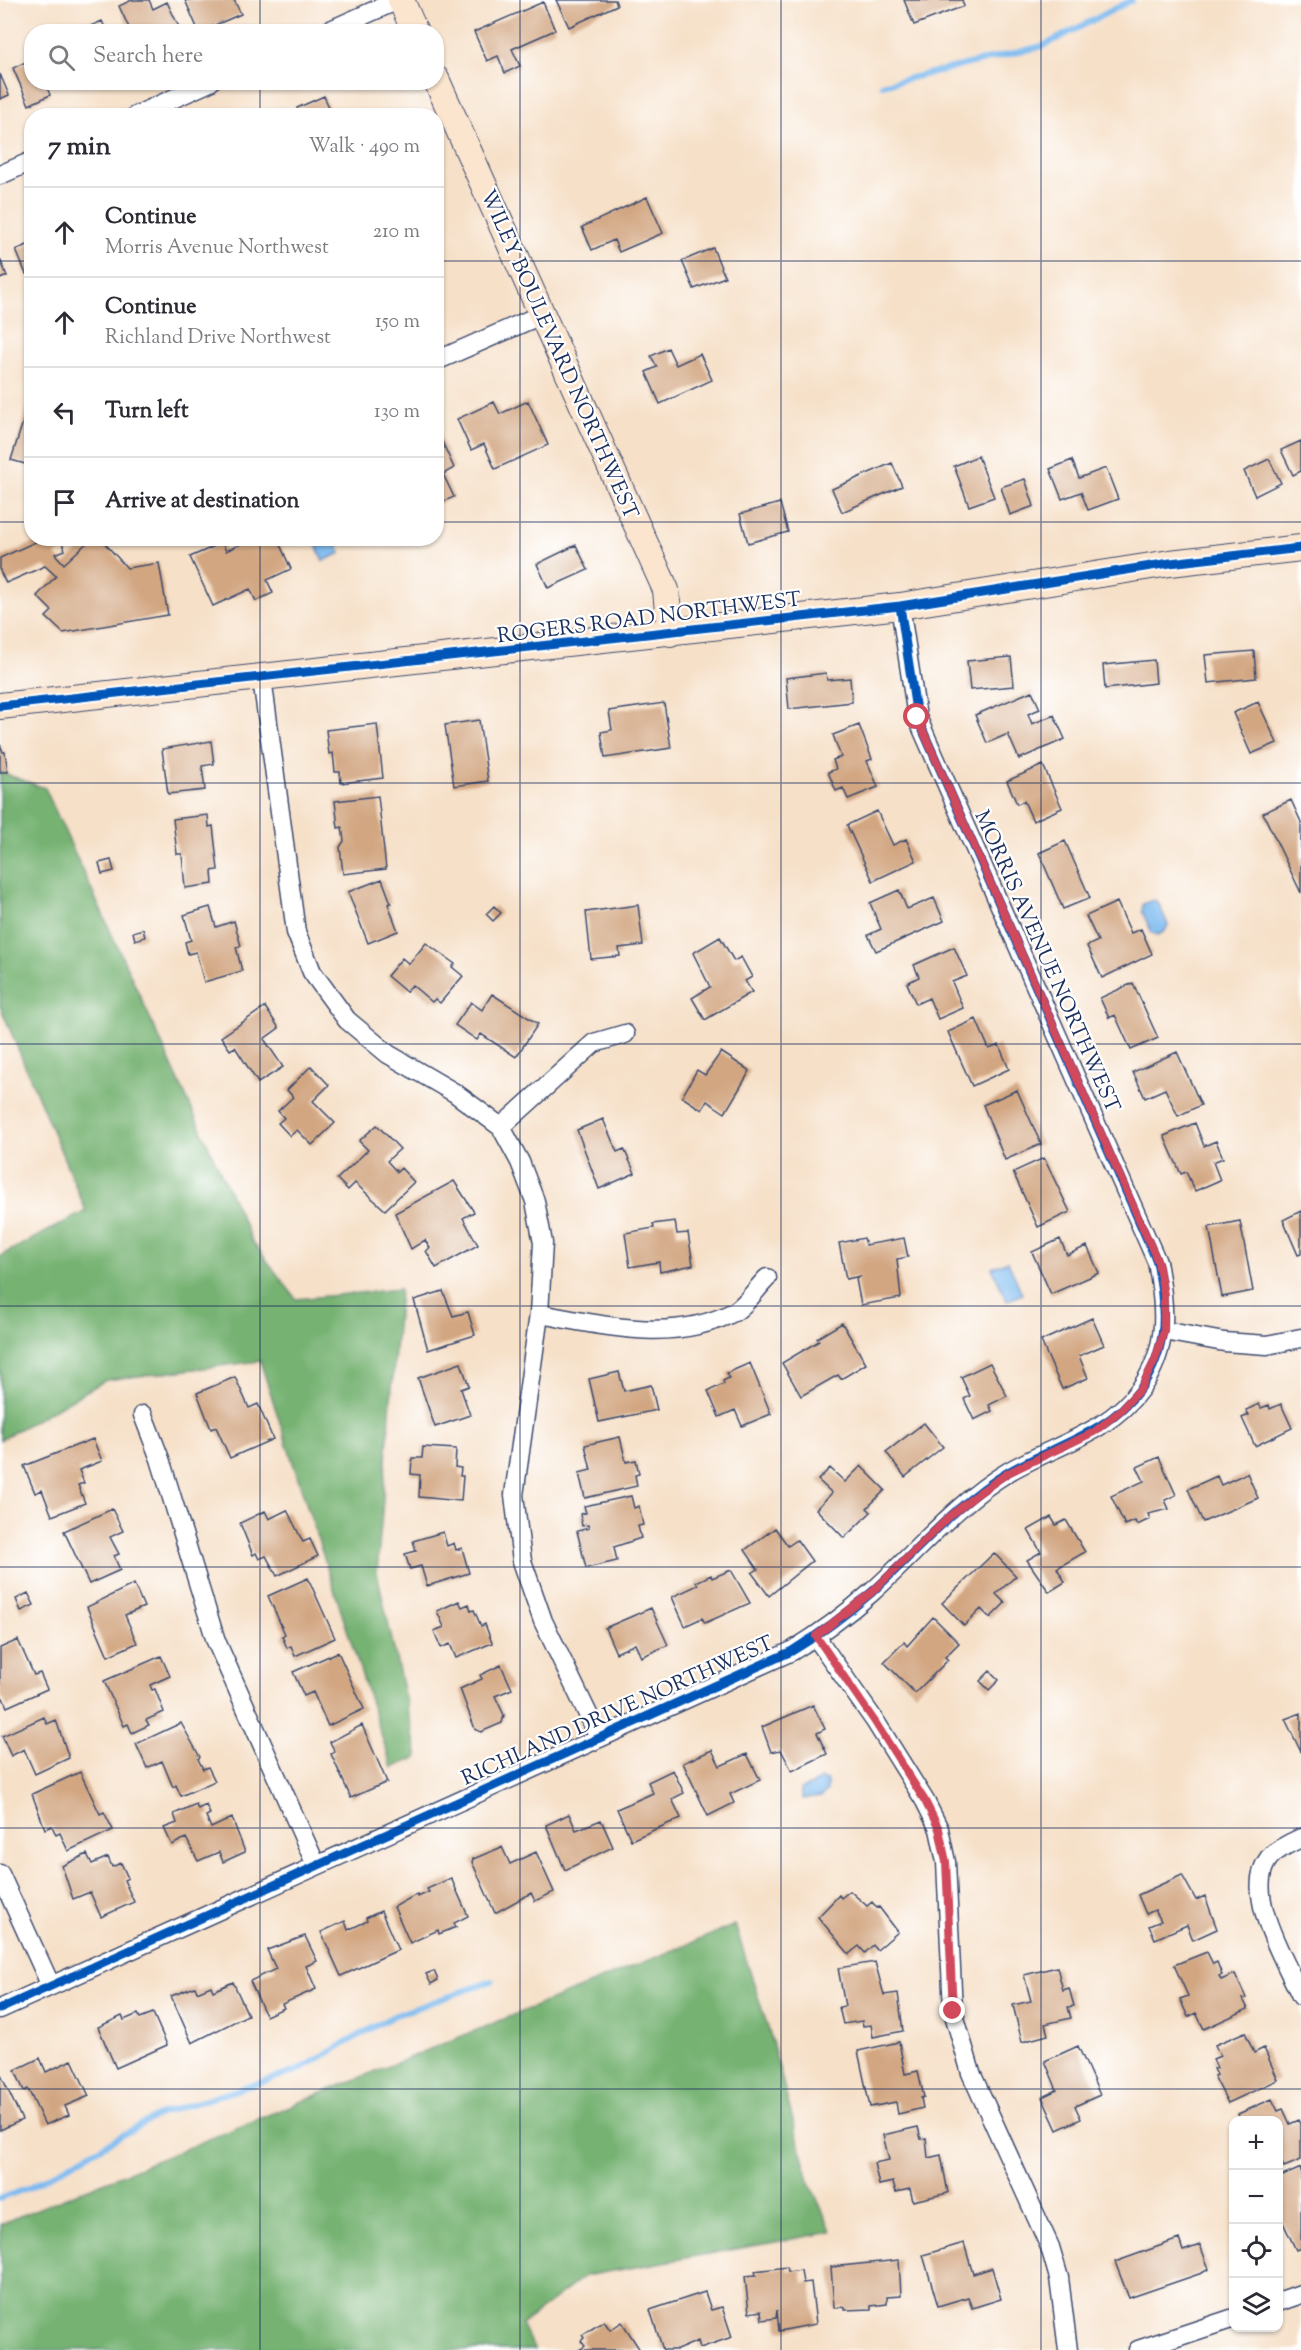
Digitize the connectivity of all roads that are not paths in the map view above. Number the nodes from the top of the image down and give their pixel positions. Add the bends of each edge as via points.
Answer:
1 (399, 0) edge
2 (344, 24) edge
3 (411, 24) edge
4 (192, 90) edge
5 (441, 90) edge
6 (153, 108) edge
7 (24, 164) edge
8 (0, 175) edge
9 (543, 314) junction
10 (444, 357) edge
11 (1301, 548) edge
12 (900, 606) junction
13 (670, 633) junction
14 (262, 678) junction
15 (0, 706) edge
16 (625, 1034) dead end
17 (501, 1128) junction
18 (767, 1278) dead end
19 (539, 1314) junction
20 (1164, 1331) junction
21 (1301, 1338) edge
22 (143, 1415) dead end
23 (816, 1636) junction
24 (599, 1737) junction
25 (1301, 1838) edge
26 (316, 1865) junction
27 (0, 1874) edge
28 (51, 1986) junction
29 (1301, 1996) edge
30 (0, 2009) edge
31 (1301, 2294) edge
32 (1283, 2300) edge
33 (1229, 2319) edge
34 (1068, 2350) edge
35 (1138, 2350) edge

1 - 2 street
1 - 3 street
4 - 6 street
5 - 9 street, WILEY BOULEVARD NORTHWEST
7 - 8 street
9 - 10 street
9 - 13 street, WILEY BOULEVARD NORTHWEST via 666,590
11 - 12 street, ROGERS ROAD NORTHWEST via 1159,565
12 - 13 street, ROGERS ROAD NORTHWEST
12 - 20 street, MORRIS AVENUE NORTHWEST via 917,717 1158,1262 1164,1295
13 - 14 street, ROGERS ROAD NORTHWEST
14 - 15 street, ROGERS ROAD NORTHWEST
14 - 17 street via 296,932 312,972 346,1020 388,1054 455,1093
16 - 17 street via 594,1043
17 - 19 street via 535,1201 543,1243
18 - 19 street via 736,1311 694,1327 660,1332
19 - 24 street via 514,1495 522,1561 543,1621
20 - 21 street via 1267,1345
20 - 23 street, RICHLAND DRIVE NORTHWEST via 1141,1388 1120,1411 1094,1432 1028,1462 979,1493 872,1592
22 - 26 street via 216,1641
23 - 24 street, RICHLAND DRIVE NORTHWEST via 792,1651
23 - 34 street via 875,1722 939,1829 946,1862 953,2011 971,2073 1050,2247 1059,2278
24 - 26 street, RICHLAND DRIVE NORTHWEST
25 - 29 street via 1269,1858 1258,1887 1267,1920
26 - 28 street, RICHLAND DRIVE NORTHWEST
27 - 28 street
28 - 30 street, RICHLAND DRIVE NORTHWEST
31 - 32 street
33 - 35 street

